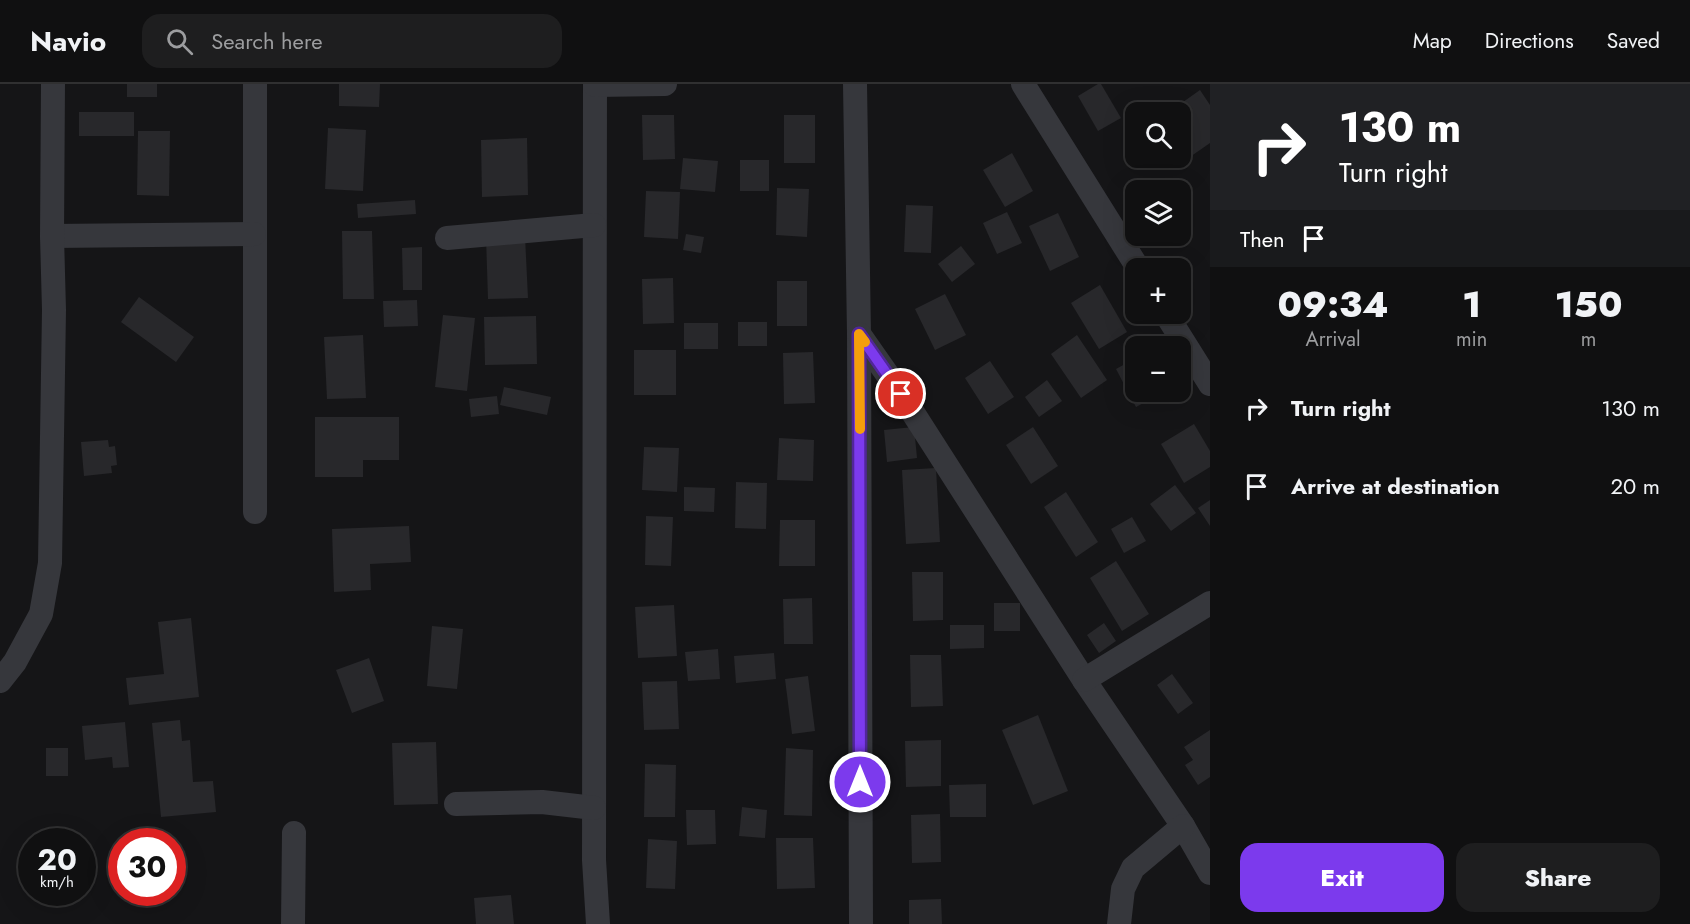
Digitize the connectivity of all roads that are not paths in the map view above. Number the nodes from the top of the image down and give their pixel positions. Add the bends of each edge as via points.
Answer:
1 (53, 84) edge
2 (255, 84) edge
3 (665, 84) edge
4 (855, 84) edge
5 (1023, 84) edge
6 (595, 85) edge
7 (594, 225) junction
8 (254, 234) junction
9 (52, 236) junction
10 (447, 238) dead end
11 (1132, 258) edge
12 (1172, 324) edge
13 (859, 334) junction
14 (1210, 384) edge
15 (255, 512) dead end
16 (1210, 603) edge
17 (1084, 680) junction
18 (0, 681) edge
19 (456, 804) dead end
20 (594, 808) junction
21 (1183, 826) junction
22 (294, 833) dead end
23 (1210, 873) edge
24 (293, 924) edge
25 (598, 924) edge
26 (861, 924) edge
27 (1119, 924) edge

1 - 9 street
2 - 8 street
3 - 6 street
4 - 13 street
5 - 11 street
6 - 7 street
7 - 10 street
7 - 20 street
8 - 9 street
8 - 15 street
9 - 18 street via 50,563 41,614
12 - 14 street
13 - 17 street
13 - 26 street
16 - 17 street
17 - 21 street
19 - 20 street via 542,802
20 - 25 street
21 - 23 street
21 - 27 street via 1133,868 1124,889
22 - 24 street

